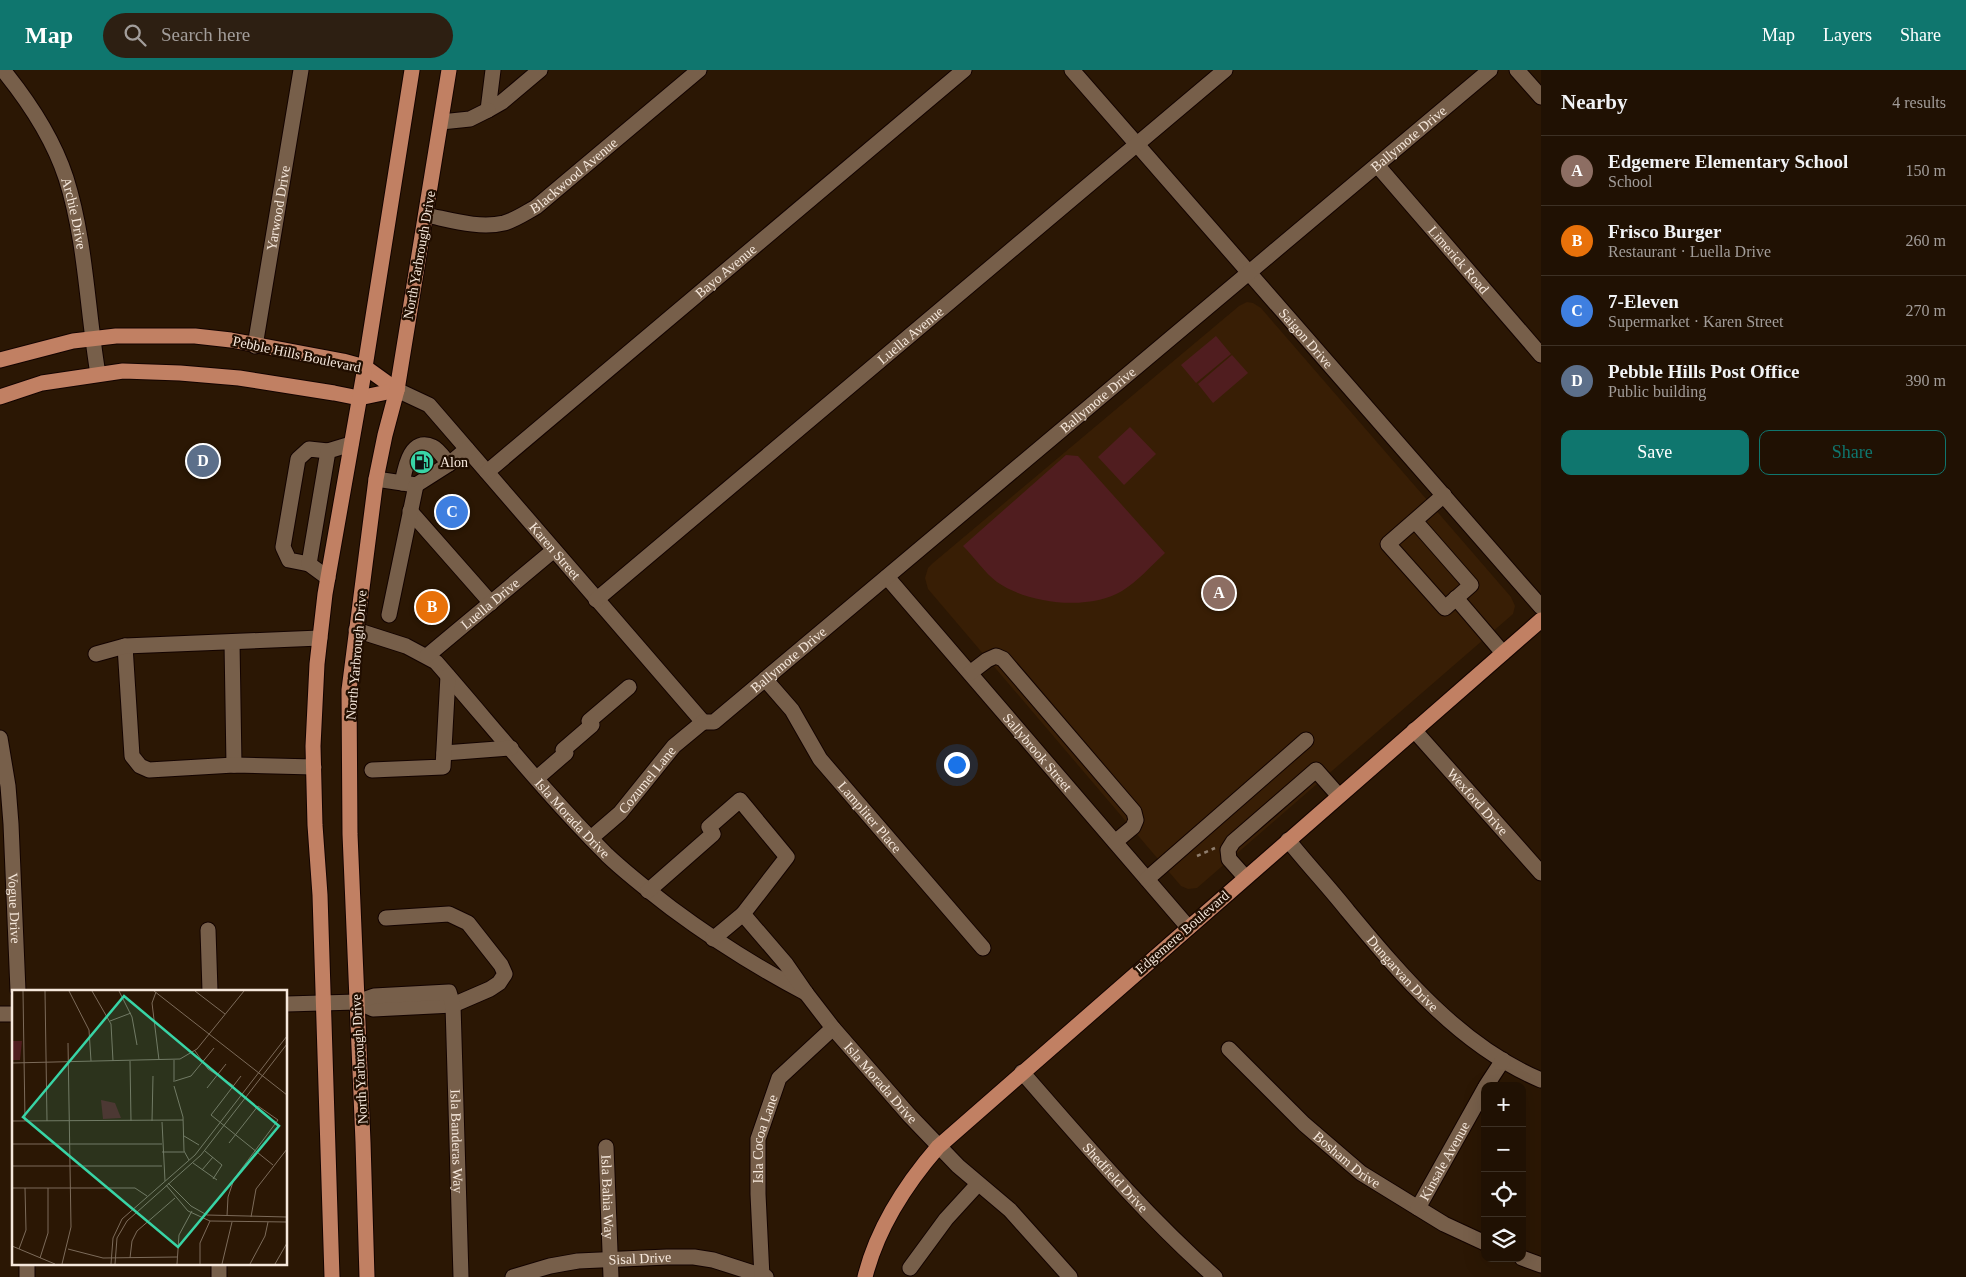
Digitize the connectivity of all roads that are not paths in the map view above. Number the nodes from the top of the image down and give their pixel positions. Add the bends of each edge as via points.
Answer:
1 (3, 70) edge
2 (301, 70) edge
3 (412, 70) edge
4 (449, 70) edge
5 (493, 70) edge
6 (540, 70) edge
7 (699, 70) edge
8 (964, 70) edge
9 (1072, 70) edge
10 (1226, 70) edge
11 (1490, 70) edge
12 (1517, 70) edge
13 (1541, 97) edge
14 (488, 110) junction
15 (441, 122) junction
16 (1137, 144) junction
17 (1377, 165) junction
18 (426, 215) junction
19 (1249, 272) junction
20 (92, 339) junction
21 (255, 346) junction
22 (1541, 355) edge
23 (0, 360) edge
24 (365, 367) junction
25 (98, 374) junction
26 (397, 390) junction
27 (0, 397) edge
28 (359, 398) junction
29 (351, 444) junction
30 (467, 449) junction
31 (328, 451) junction
32 (449, 464) junction
33 (487, 472) junction
34 (376, 479) junction
35 (409, 484) junction
36 (1444, 495) junction
37 (410, 511) junction
38 (1415, 521) junction
39 (554, 550) junction
40 (309, 564) junction
41 (887, 577) junction
42 (328, 578) junction
43 (1456, 598) junction
44 (596, 600) junction
45 (491, 603) junction
46 (1541, 607) edge
47 (389, 615) dead end
48 (1541, 620) edge
49 (356, 630) junction
50 (320, 638) junction
51 (232, 642) junction
52 (125, 646) junction
53 (1503, 653) junction
54 (96, 654) dead end
55 (427, 656) junction
56 (970, 673) junction
57 (448, 676) junction
58 (765, 679) junction
59 (629, 687) dead end
60 (703, 722) junction
61 (1414, 730) junction
62 (0, 738) edge
63 (1306, 740) dead end
64 (511, 748) junction
65 (444, 753) junction
66 (234, 765) junction
67 (314, 767) junction
68 (372, 770) dead end
69 (537, 778) junction
70 (1338, 796) junction
71 (591, 838) junction
72 (1288, 840) junction
73 (1115, 842) junction
74 (1541, 873) edge
75 (1245, 877) junction
76 (1147, 878) junction
77 (648, 890) junction
78 (743, 914) junction
79 (386, 918) dead end
80 (1188, 927) junction
81 (208, 930) dead end
82 (713, 939) junction
83 (983, 948) dead end
84 (18, 990) edge
85 (210, 990) edge
86 (806, 993) junction
87 (357, 1002) junction
88 (323, 1003) junction
89 (288, 1004) edge
90 (453, 1005) junction
91 (834, 1028) junction
92 (1230, 1049) dead end
93 (1502, 1060) junction
94 (1022, 1072) junction
95 (1541, 1080) edge
96 (1488, 1082) edge
97 (1481, 1094) edge
98 (606, 1147) dead end
99 (938, 1147) junction
100 (978, 1184) junction
101 (1418, 1208) junction
102 (1481, 1241) edge
103 (610, 1258) junction
104 (1526, 1259) edge
105 (27, 1264) edge
106 (219, 1264) edge
107 (1541, 1265) edge
108 (910, 1268) dead end
109 (27, 1277) edge
110 (220, 1277) edge
111 (332, 1277) edge
112 (366, 1277) edge
113 (461, 1277) edge
114 (513, 1277) edge
115 (610, 1277) edge
116 (764, 1277) edge
117 (865, 1277) edge
118 (1070, 1277) edge
119 (1214, 1277) edge

1 - 20 street, Archie Drive via 36,116 66,178 81,246
2 - 21 street, Yarwood Drive
3 - 24 main road
4 - 15 main road, North Yarbrough Drive
5 - 14 street
6 - 14 street
7 - 18 street, Blackwood Avenue via 536,208 515,219 491,225
8 - 33 street, Bayo Avenue
9 - 16 street, Saigon Drive
10 - 16 street, Luella Avenue
11 - 17 street, Ballymote Drive
12 - 13 street
14 - 15 street via 470,119
15 - 18 main road, North Yarbrough Drive
16 - 19 street, Saigon Drive
16 - 44 street, Luella Avenue
17 - 19 street, Ballymote Drive
17 - 22 street, Limerick Road
18 - 26 main road, North Yarbrough Drive
19 - 36 street, Saigon Drive
19 - 41 street, Ballymote Drive
20 - 21 main road, Pebble Hills Boulevard via 195,336
20 - 23 main road, Pebble Hills Boulevard
20 - 25 street, Archie Drive
21 - 24 main road, Pebble Hills Boulevard
24 - 26 main road, Pebble Hills Boulevard
24 - 28 main road
25 - 27 main road via 42,383
25 - 28 main road via 144,371 238,378
26 - 28 main road
26 - 30 street, Karen Street via 429,405
26 - 34 main road, North Yarbrough Drive
28 - 29 main road
29 - 31 street
29 - 42 main road
30 - 32 street
30 - 33 street, Karen Street
31 - 40 street
31 - 40 street via 309,449 298,459 283,548 289,560
32 - 35 street
32 - 35 street via 433,447 414,449 408,459
33 - 39 street, Karen Street
34 - 35 street
34 - 49 main road, North Yarbrough Drive
35 - 37 street
36 - 38 street
36 - 46 street, Saigon Drive
37 - 45 street
37 - 47 street
38 - 43 street via 1471,585
38 - 43 street via 1388,544 1445,608
39 - 44 street, Karen Street
39 - 45 street, Luella Drive
40 - 42 street
41 - 56 street, Sallybrook Street
41 - 58 street, Ballymote Drive
42 - 50 main road
43 - 53 street
44 - 60 street, Karen Street
45 - 55 street, Luella Drive
48 - 53 main road, Edgemere Boulevard
49 - 55 street, Isla Morada Drive
49 - 87 main road, North Yarbrough Drive via 349,690 349,742
50 - 51 street
50 - 67 main road
51 - 52 street
51 - 66 street
52 - 54 street
52 - 66 street via 132,756 140,766 149,770
53 - 61 main road, Edgemere Boulevard
55 - 57 street, Isla Morada Drive
56 - 73 street, Sallybrook Street
56 - 73 street via 996,656 1003,659 1134,812 1136,820 1133,827
57 - 64 street, Isla Morada Drive
57 - 65 street
58 - 60 street, Ballymote Drive via 714,722
58 - 83 street, Lampliter Place via 792,710 820,758
59 - 69 street via 589,721 592,725
60 - 71 street, Cozumel Lane via 674,746 620,813
61 - 70 main road, Edgemere Boulevard
61 - 74 street, Wexford Drive
62 - 84 street, Vogue Drive via 11,824
63 - 76 street
64 - 65 street
64 - 69 street, Isla Morada Drive
65 - 68 street via 443,767
66 - 67 street
67 - 88 main road
69 - 71 street, Isla Morada Drive
70 - 72 main road, Edgemere Boulevard
70 - 75 street via 1316,770 1233,842 1228,850 1230,859
71 - 77 street, Isla Morada Drive
72 - 75 main road, Edgemere Boulevard
72 - 93 street, Dungarvan Drive via 1373,941 1435,1008
73 - 76 street, Sallybrook Street
75 - 80 main road, Edgemere Boulevard
76 - 80 street, Sallybrook Street
77 - 78 street via 713,834 709,827 740,800 787,856
77 - 82 street, Isla Morada Drive
78 - 82 street
78 - 86 street, Isla Morada Drive
79 - 90 street via 455,916 468,923 502,965 504,974 498,983
80 - 94 main road, Edgemere Boulevard
81 - 85 street
82 - 86 street, Isla Morada Drive
86 - 91 street, Isla Morada Drive
87 - 88 street
87 - 90 street via 373,1009
87 - 112 main road, North Yarbrough Drive
88 - 89 street
88 - 111 main road
90 - 113 street, Isla Banderas Way
91 - 99 street, Isla Morada Drive
91 - 116 street, Isla Cocoa Lane via 779,1078 758,1139
92 - 101 street, Bosham Drive via 1330,1148 1361,1173
93 - 95 street, Dungarvan Drive
93 - 96 street, Kinsale Avenue
94 - 99 main road, Edgemere Boulevard
94 - 119 street, Shedfield Drive via 1123,1188
97 - 101 street, Kinsale Avenue
98 - 103 street, Isla Bahia Way
99 - 100 street, Isla Morada Drive
99 - 117 main road, Edgemere Boulevard via 896,1205
100 - 108 street via 946,1219
100 - 118 street, Isla Morada Drive via 1010,1210
101 - 102 street, Bosham Drive
103 - 114 street, Sisal Drive via 560,1264
103 - 115 street, Isla Bahia Way
103 - 116 street, Sisal Drive via 694,1257 726,1263
104 - 107 street
105 - 109 street
106 - 110 street

